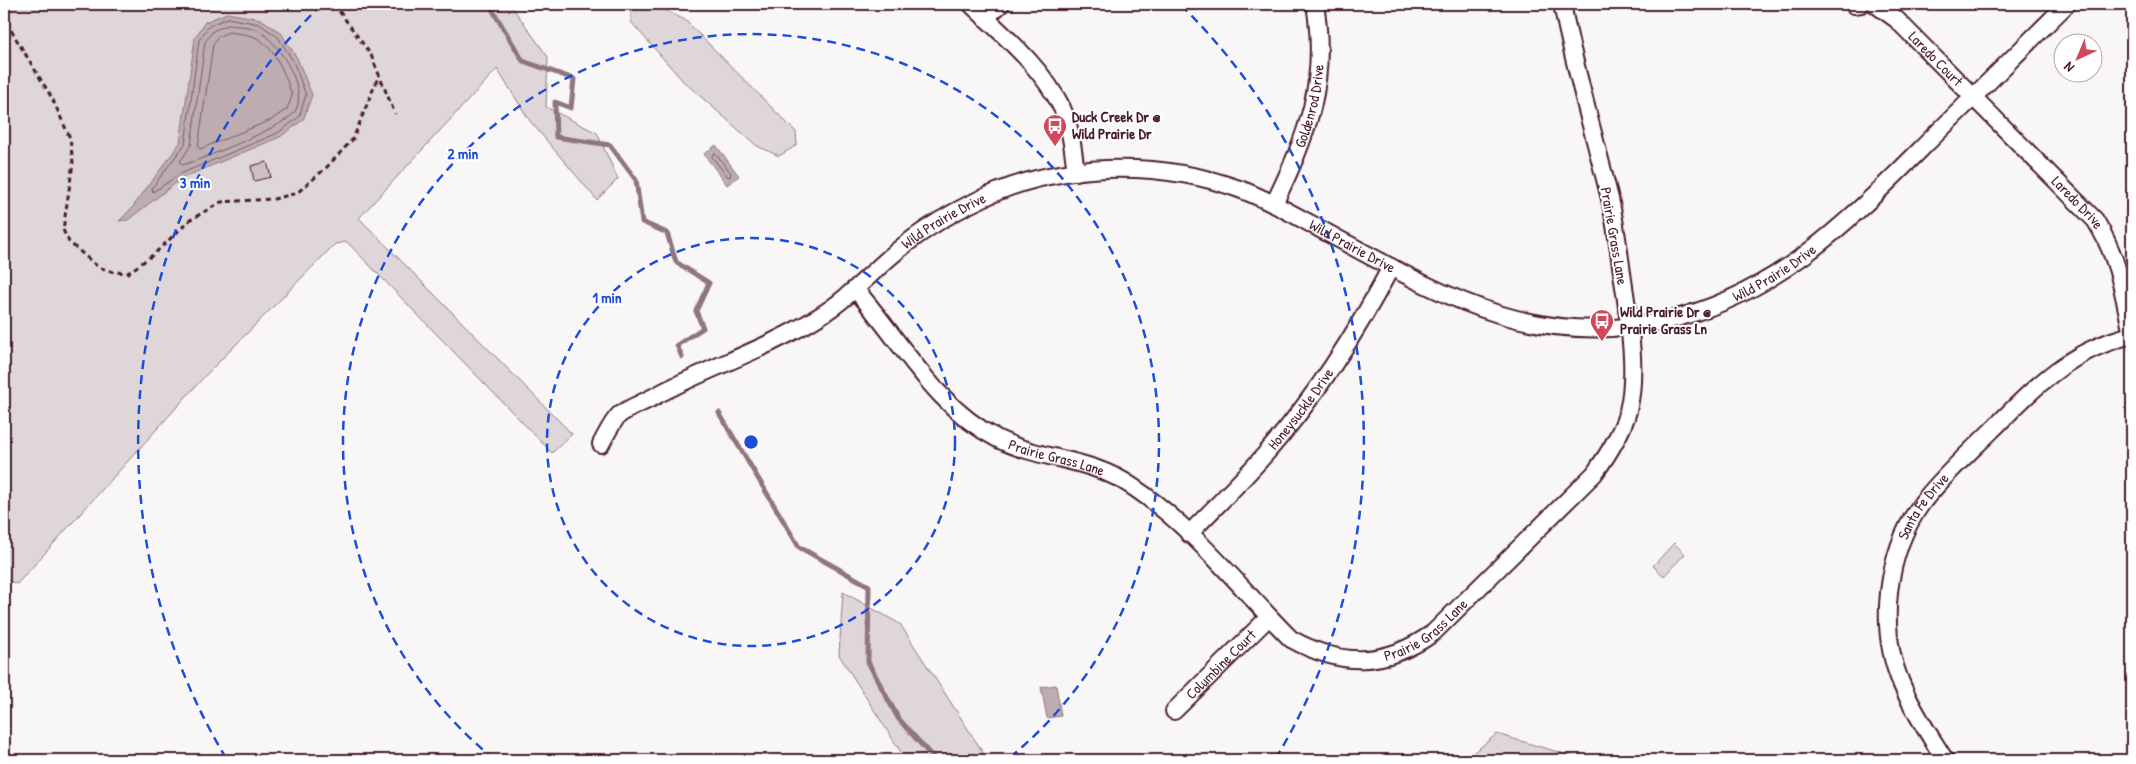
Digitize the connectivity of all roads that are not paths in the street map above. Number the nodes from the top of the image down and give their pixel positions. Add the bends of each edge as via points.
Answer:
1 (971, 4) edge
2 (1001, 4) edge
3 (1314, 4) edge
4 (1562, 4) edge
5 (1875, 4) edge
6 (2067, 4) edge
7 (985, 18) junction
8 (1974, 97) junction
9 (1076, 172) junction
10 (1274, 204) junction
11 (1391, 267) junction
12 (856, 290) junction
13 (1629, 326) junction
14 (2132, 335) edge
15 (601, 444) dead end
16 (1189, 534) junction
17 (1269, 617) junction
18 (1174, 711) dead end
19 (1945, 760) edge

1 - 7 street
2 - 7 street
3 - 10 street, Goldenrod Drive via 1320,64 1315,101 1304,136
4 - 13 street, Prairie Grass Lane via 1571,52 1610,201
5 - 8 street, Laredo Court via 1896,19
6 - 8 street, Wild Prairie Drive
7 - 9 street via 1048,85 1062,109 1071,135
8 - 13 street, Wild Prairie Drive via 1866,204 1793,265 1762,284 1695,313
8 - 14 street, Laredo Drive via 2095,220 2117,263
9 - 10 street, Wild Prairie Drive via 1162,171 1201,178
9 - 12 street, Wild Prairie Drive via 1001,190 954,212 921,232
10 - 11 street, Wild Prairie Drive
11 - 13 street, Wild Prairie Drive via 1468,305 1514,319 1588,328
11 - 16 street, Honeysuckle Drive via 1338,359 1304,406 1268,451
12 - 15 street, Wild Prairie Drive via 783,338 682,382 617,417
12 - 16 street, Prairie Grass Lane via 938,394 978,428 1028,450 1083,463 1111,474 1140,492
13 - 17 street, Prairie Grass Lane via 1631,385 1628,411 1605,458 1594,474 1434,633 1396,654 1353,660 1311,650 1291,639
14 - 19 street, Santa Fe Drive via 2090,349 2043,379 1937,485 1908,527 1891,578 1889,632 1901,683
16 - 17 street, Prairie Grass Lane
17 - 18 street, Columbine Court

